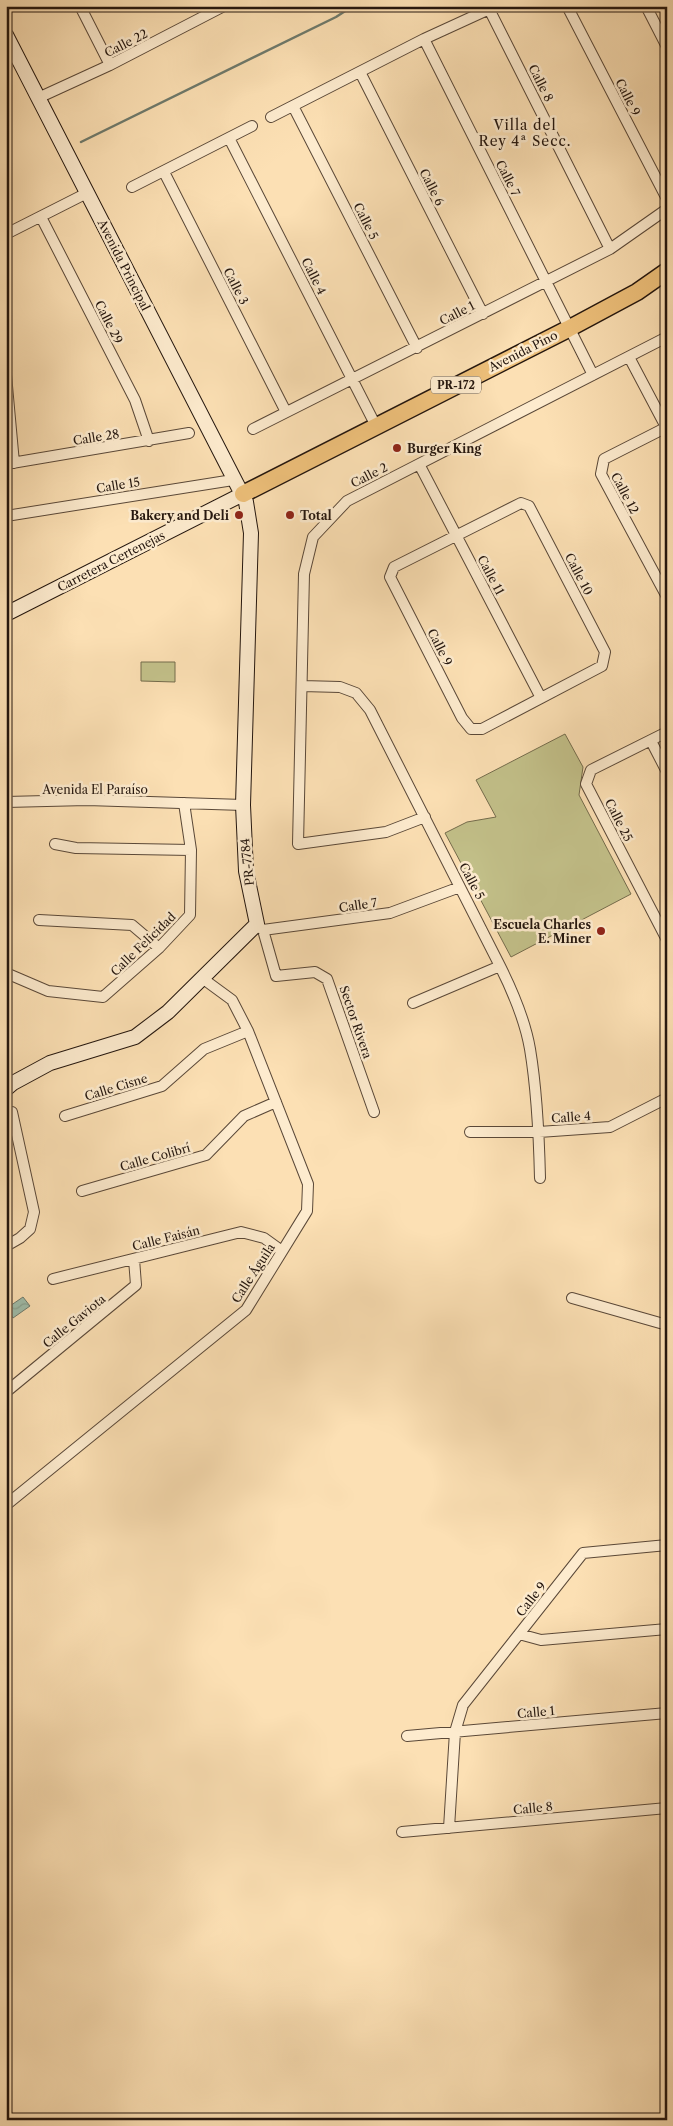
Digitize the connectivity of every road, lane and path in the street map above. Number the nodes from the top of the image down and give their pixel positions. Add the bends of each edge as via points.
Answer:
1 (80, 6) edge
2 (224, 6) edge
3 (567, 6) edge
4 (646, 6) edge
5 (492, 8) edge
6 (6, 35) edge
7 (424, 39) junction
8 (667, 47) edge
9 (110, 65) junction
10 (360, 72) junction
11 (38, 98) junction
12 (293, 106) junction
13 (271, 117) dead end
14 (252, 126) dead end
15 (229, 138) junction
16 (164, 172) junction
17 (132, 187) dead end
18 (87, 193) junction
19 (667, 199) edge
20 (667, 210) edge
21 (41, 217) junction
22 (6, 234) edge
23 (610, 249) junction
24 (667, 271) edge
25 (547, 282) junction
26 (483, 314) junction
27 (568, 329) junction
28 (667, 337) edge
29 (417, 348) junction
30 (629, 357) junction
31 (6, 375) edge
32 (593, 375) junction
33 (353, 380) junction
34 (8, 396) edge
35 (286, 412) junction
36 (376, 426) junction
37 (666, 428) edge
38 (253, 429) dead end
39 (189, 434) dead end
40 (149, 441) junction
41 (10, 463) edge
42 (419, 464) junction
43 (233, 480) junction
44 (243, 494) junction
45 (6, 516) edge
46 (456, 534) junction
47 (667, 598) edge
48 (6, 614) edge
49 (302, 686) junction
50 (541, 698) junction
51 (667, 732) edge
52 (650, 741) junction
53 (667, 772) edge
54 (6, 802) edge
55 (184, 803) junction
56 (243, 805) junction
57 (425, 817) junction
58 (55, 844) dead end
59 (190, 850) junction
60 (460, 887) junction
61 (39, 920) dead end
62 (260, 927) junction
63 (667, 940) edge
64 (159, 948) junction
65 (500, 966) junction
66 (6, 973) edge
67 (202, 978) junction
68 (413, 1003) dead end
69 (248, 1031) junction
70 (6, 1089) edge
71 (667, 1098) edge
72 (276, 1102) junction
73 (12, 1112) dead end
74 (374, 1112) dead end
75 (65, 1116) dead end
76 (470, 1132) dead end
77 (539, 1132) junction
78 (540, 1178) dead end
79 (82, 1191) dead end
80 (6, 1246) edge
81 (282, 1251) junction
82 (134, 1259) junction
83 (53, 1279) dead end
84 (572, 1298) dead end
85 (667, 1326) edge
86 (6, 1392) edge
87 (6, 1505) edge
88 (667, 1545) edge
89 (667, 1629) edge
90 (519, 1634) junction
91 (667, 1713) edge
92 (455, 1732) junction
93 (407, 1736) dead end
94 (667, 1808) edge
95 (449, 1828) junction
96 (402, 1832) dead end

1 - 9 street
2 - 9 street, Calle 22
3 - 19 street, Calle 9
4 - 8 street
5 - 7 street
5 - 23 street, Calle 8
6 - 11 street, Avenida Principal / PR-7784
7 - 10 street
7 - 25 street, Calle 7
9 - 11 street, Calle 22
10 - 12 street
10 - 26 street, Calle 6
11 - 18 street, Avenida Principal / PR-7784
12 - 13 street
12 - 29 street, Calle 5
14 - 15 street
15 - 16 street
15 - 33 street, Calle 4
16 - 17 street
16 - 35 street, Calle 3
18 - 21 street
18 - 43 street, Avenida Principal / PR-7784
20 - 23 street, Calle 1
21 - 22 street
21 - 40 street, Calle 29 via 135,400
23 - 25 street, Calle 1
24 - 27 main road, Avenida Pino / PR-172 via 637,292
25 - 26 street, Calle 1
25 - 27 street, Calle 7
26 - 29 street, Calle 1
27 - 32 street, Calle 7
27 - 36 main road, Avenida Pino / PR-172
28 - 30 street, Calle 2
29 - 33 street, Calle 1
30 - 32 street, Calle 2
30 - 37 street
31 - 34 street
32 - 42 street, Calle 2
33 - 35 street, Calle 1
33 - 36 street, Calle 4
34 - 41 street
35 - 38 street, Calle 1
36 - 44 main road, Avenida Pino / PR-172
37 - 47 street, Calle 12 via 604,459 601,474
39 - 40 street, Calle 28
40 - 41 street, Calle 28
42 - 46 street, Calle 11
42 - 49 street, Calle 2 via 347,501 313,537 304,574
43 - 44 street, Avenida Principal / PR-7784
43 - 45 street, Calle 15
44 - 48 street, Carretera Certenejas / PR-172
44 - 56 street, PR-7784 / PR-7784 via 251,533
46 - 50 street, Calle 11
46 - 50 street, Calle 10 via 521,503 529,506 605,652 602,666
46 - 50 street, Calle 9 via 394,567 390,576 462,718 471,729 482,729
49 - 57 street, Calle 5 via 340,687 356,692 370,710
49 - 57 street, Calle 2 via 298,844 386,832
51 - 52 street, Calle 25
52 - 53 street
52 - 63 street, Calle 25 via 591,770 586,784
54 - 55 street, Avenida El Paraíso
55 - 56 street
55 - 59 street, Calle Felicidad
56 - 62 street, PR-7784 / PR-7784 via 246,871
57 - 60 street, Calle 5
58 - 59 street via 76,848
59 - 64 street, Calle Felicidad via 190,915
60 - 62 street, Calle 7 via 390,913
60 - 65 street, Calle 5
61 - 64 street via 132,925
62 - 67 street
62 - 74 street, Sector Rivera via 276,976 316,972 327,979
64 - 66 street, Calle Felicidad via 104,997 48,991
65 - 68 street
65 - 77 street, Calle 5 via 515,998 530,1048
67 - 69 street, Calle Águila via 232,1000
67 - 70 street via 168,1012 135,1037 50,1062
69 - 72 street, Calle Águila
69 - 75 street, Calle Cisne via 204,1049 162,1086
71 - 77 street, Calle 4 via 610,1127
72 - 79 street, Calle Colibrí via 244,1116 206,1155
72 - 81 street, Calle Águila via 308,1184 307,1211
73 - 80 street via 34,1212 30,1229
76 - 77 street, Calle 4
77 - 78 street, Calle 5
81 - 82 street, Calle Faisán via 264,1238 241,1232
81 - 87 street, Calle Águila via 246,1310
82 - 83 street, Calle Faisán
82 - 86 street, Calle Gaviota via 136,1285
84 - 85 street
88 - 90 street, Calle 9 via 583,1553
89 - 90 street via 541,1640
90 - 92 street, Calle 9 via 463,1705
91 - 92 street, Calle 1
92 - 93 street, Calle 1
92 - 95 street, Calle 9
94 - 95 street, Calle 8
95 - 96 street, Calle 8

